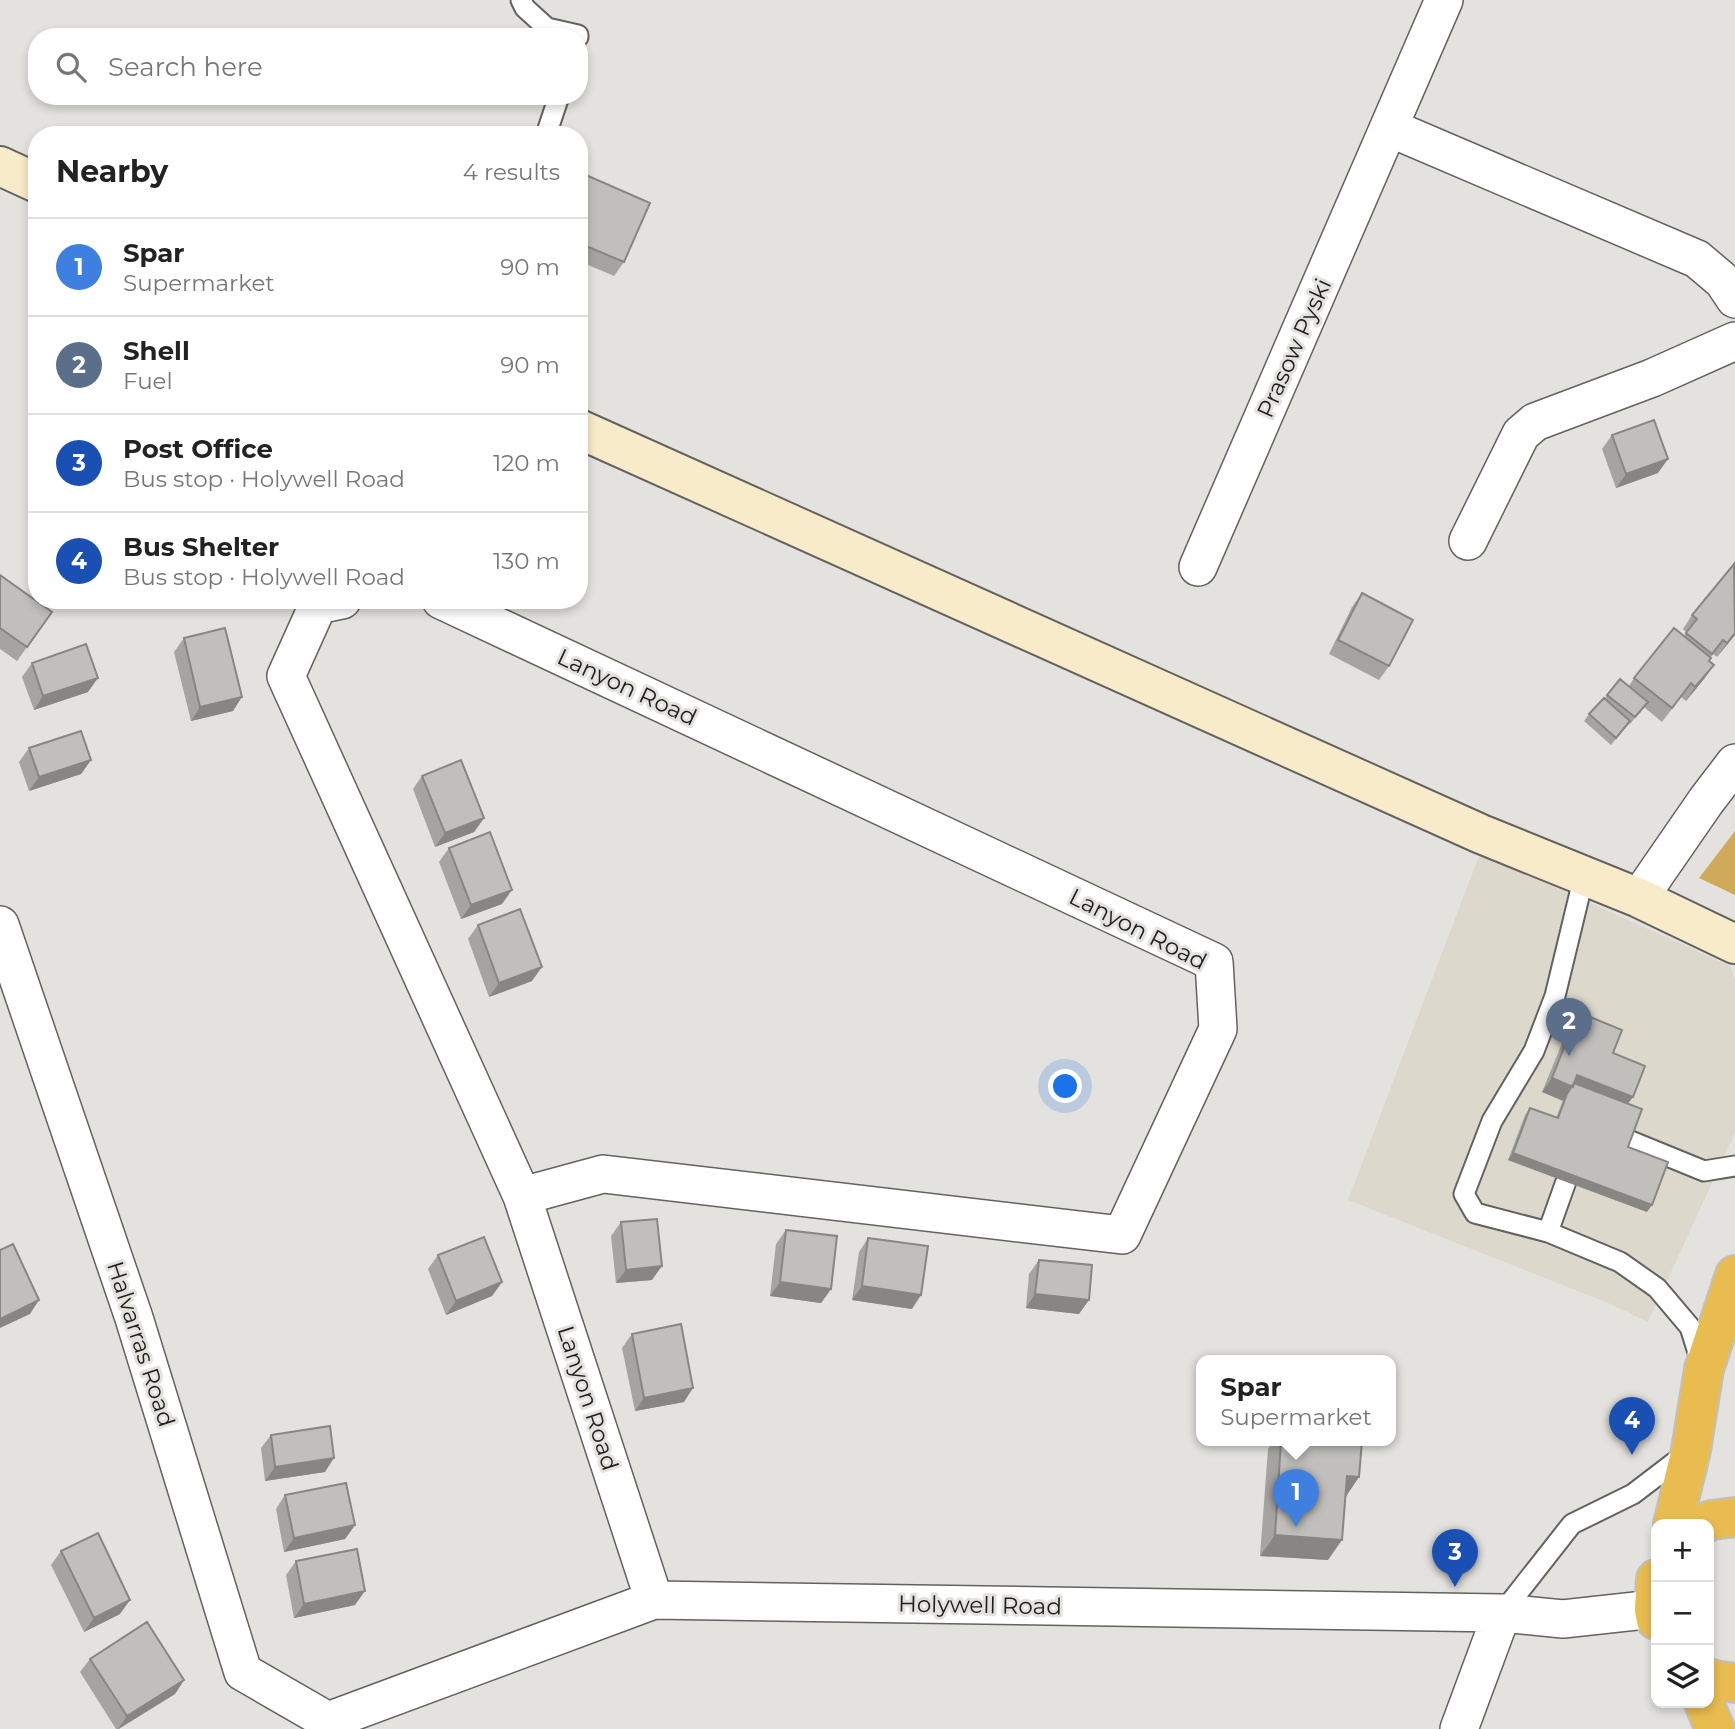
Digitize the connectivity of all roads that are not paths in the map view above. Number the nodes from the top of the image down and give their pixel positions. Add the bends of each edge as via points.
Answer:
1 (521, 0) edge
2 (1444, 0) edge
3 (547, 28) edge
4 (555, 105) edge
5 (549, 126) edge
6 (1390, 128) junction
7 (0, 166) edge
8 (28, 179) edge
9 (1735, 299) edge
10 (1735, 341) edge
11 (588, 433) edge
12 (1468, 541) dead end
13 (1198, 567) dead end
14 (316, 609) edge
15 (460, 609) edge
16 (1735, 763) edge
17 (1584, 876) junction
18 (1639, 898) junction
19 (0, 925) edge
20 (1735, 944) edge
21 (1587, 1124) edge
22 (1578, 1148) edge
23 (1735, 1166) edge
24 (522, 1196) junction
25 (1548, 1231) junction
26 (1735, 1275) edge
27 (1704, 1370) junction
28 (1691, 1450) junction
29 (1735, 1517) edge
30 (1675, 1519) edge
31 (1714, 1520) edge
32 (654, 1600) junction
33 (1651, 1603) edge
34 (1502, 1613) junction
35 (1714, 1680) edge
36 (1735, 1683) edge
37 (1706, 1708) edge
38 (327, 1725) edge
39 (1459, 1729) edge
40 (1715, 1729) edge

1 - 3 lane
2 - 6 street, Prasow Pyski
4 - 5 lane
6 - 9 street via 1697,259 1723,281
6 - 13 street, Prasow Pyski
7 - 8 main road
10 - 12 street via 1535,422 1521,434
11 - 17 main road
14 - 24 street, Lanyon Road via 286,676
15 - 24 street, Lanyon Road via 1214,962 1218,1029 1122,1235 603,1174
16 - 18 street
17 - 18 main road
17 - 25 lane via 1555,996 1534,1051 1492,1121 1464,1194 1475,1213
18 - 20 main road
19 - 38 street, Halvarras Road via 134,1318 243,1672
21 - 23 lane via 1704,1171
22 - 25 lane
24 - 32 street, Lanyon Road
25 - 27 lane via 1620,1262 1657,1288 1690,1326
26 - 27 highway
27 - 28 highway
28 - 30 highway
28 - 34 lane via 1633,1494 1572,1524
29 - 31 highway
32 - 34 street, Holywell Road
32 - 38 street, Holywell Road
33 - 34 street, Holywell Road via 1563,1619
34 - 39 street
35 - 36 highway
37 - 40 highway

